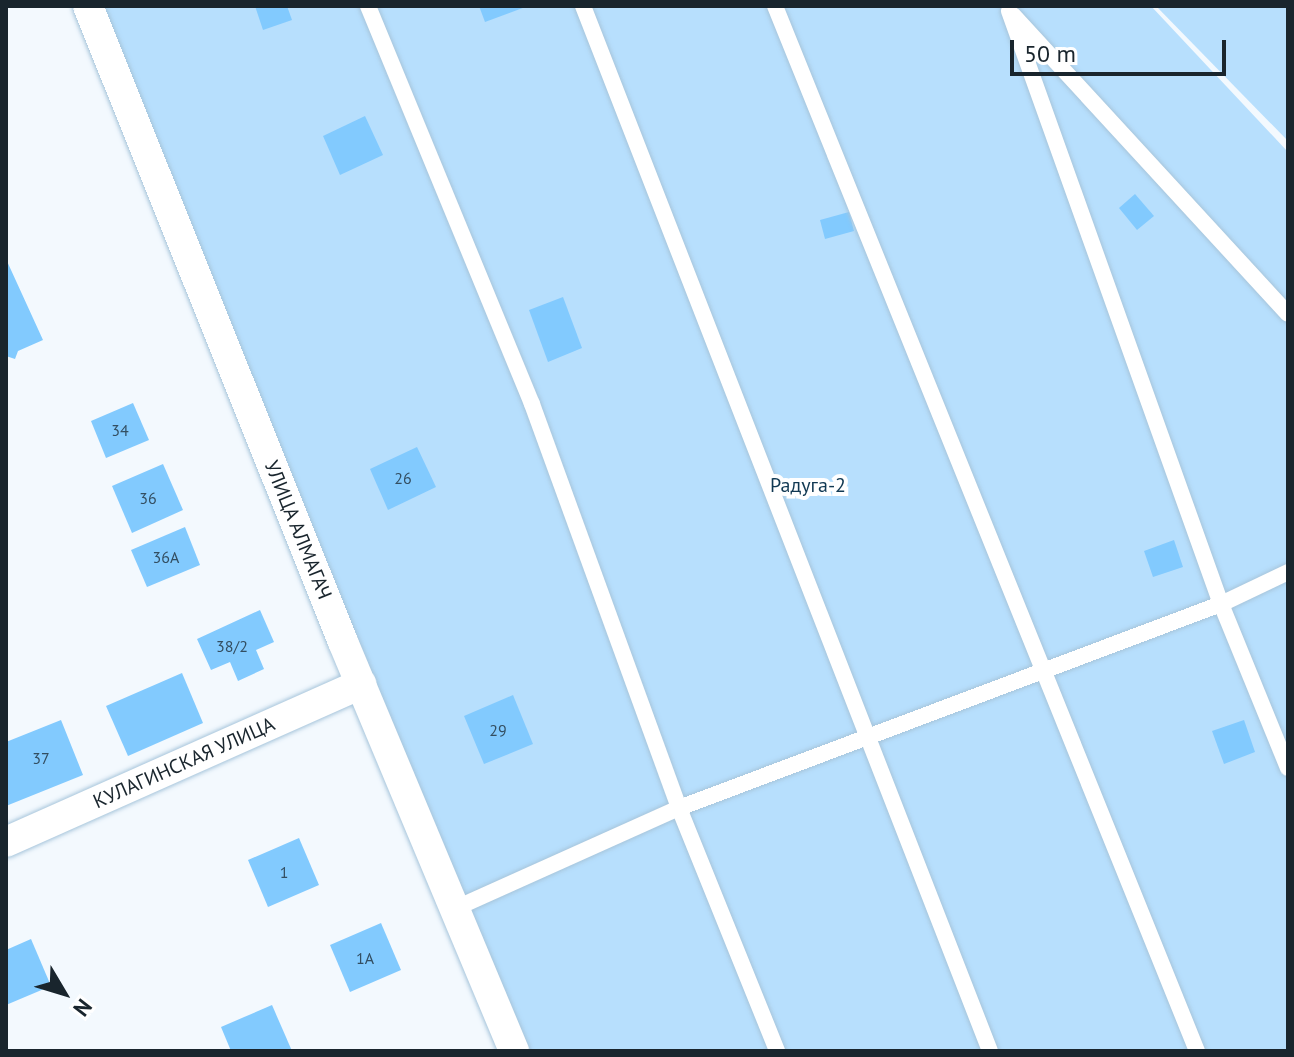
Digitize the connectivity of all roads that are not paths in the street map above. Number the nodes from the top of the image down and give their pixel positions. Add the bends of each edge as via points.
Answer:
1 (88, 6) edge
2 (368, 6) edge
3 (583, 6) edge
4 (775, 6) edge
5 (1007, 8) edge
6 (1288, 314) edge
7 (1288, 572) edge
8 (1221, 604) junction
9 (1040, 673) junction
10 (361, 684) junction
11 (868, 739) junction
12 (1288, 768) edge
13 (679, 808) junction
14 (6, 842) edge
15 (454, 909) junction
16 (509, 1049) edge
17 (777, 1051) edge
18 (990, 1051) edge
19 (1197, 1051) edge

1 - 10 street, УЛИЦА АЛМАГАЧ
2 - 13 lane via 532,404
3 - 11 lane
4 - 9 lane
5 - 6 lane
5 - 8 lane
7 - 8 lane
8 - 9 lane
8 - 12 lane
9 - 11 lane
9 - 19 lane
10 - 14 street, КУЛАГИНСКАЯ УЛИЦА
10 - 15 street, УЛИЦА АЛМАГАЧ
11 - 13 lane
11 - 18 lane
13 - 15 lane
13 - 17 lane
15 - 16 street, УЛИЦА АЛМАГАЧ

